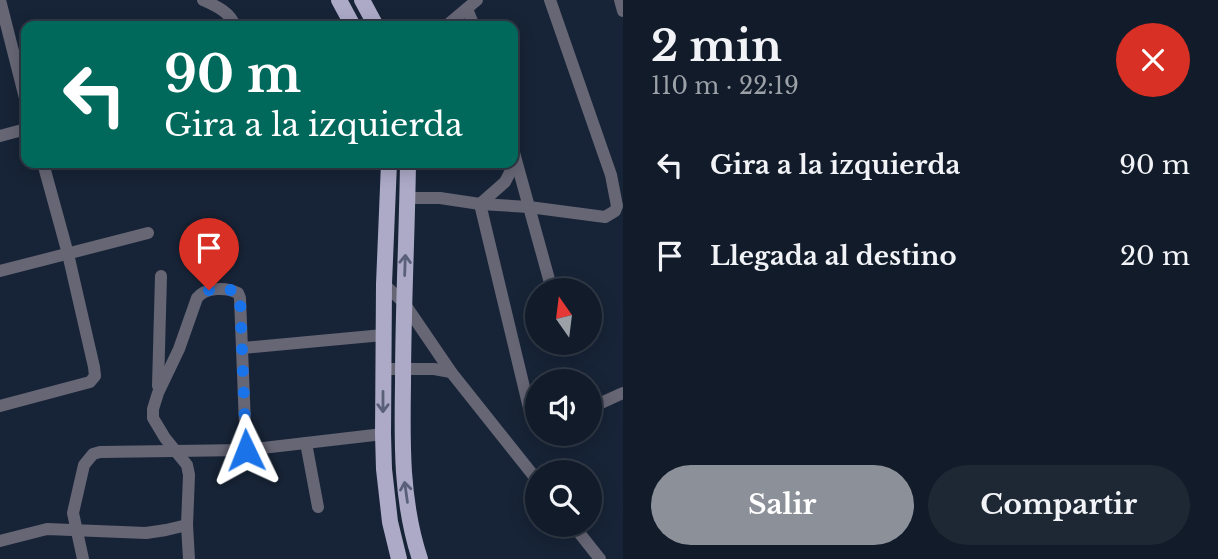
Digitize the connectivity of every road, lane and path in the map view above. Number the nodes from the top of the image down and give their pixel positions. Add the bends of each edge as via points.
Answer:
1 (1, 0) edge
2 (203, 0) edge
3 (339, 0) edge
4 (362, 0) edge
5 (550, 0) edge
6 (620, 0) edge
7 (472, 4) edge
8 (623, 11) edge
9 (233, 21) edge
10 (350, 21) edge
11 (373, 21) edge
12 (452, 21) edge
13 (21, 82) edge
14 (21, 131) edge
15 (0, 136) edge
16 (44, 168) edge
17 (389, 168) edge
18 (408, 168) edge
19 (510, 168) edge
20 (518, 168) edge
21 (407, 198) junction
22 (480, 204) junction
23 (529, 207) junction
24 (148, 233) dead end
25 (68, 254) junction
26 (0, 271) edge
27 (162, 276) dead end
28 (549, 278) edge
29 (384, 284) junction
30 (404, 303) junction
31 (383, 335) junction
32 (243, 348) junction
33 (403, 368) junction
34 (383, 369) junction
35 (451, 372) junction
36 (525, 391) edge
37 (158, 393) junction
38 (623, 393) edge
39 (602, 403) edge
40 (0, 406) edge
41 (383, 434) junction
42 (306, 443) junction
43 (174, 450) junction
44 (246, 450) junction
45 (525, 465) edge
46 (318, 507) dead end
47 (187, 525) junction
48 (76, 531) junction
49 (583, 537) edge
50 (0, 541) edge
51 (83, 559) edge
52 (189, 559) edge
53 (399, 559) edge
54 (420, 559) edge
55 (600, 559) edge

1 - 13 street
2 - 9 street
3 - 10 main road
4 - 11 main road
5 - 23 street via 611,175 617,206 605,217
6 - 8 street
7 - 12 street
14 - 15 street
16 - 25 street
17 - 29 main road
18 - 21 main road
19 - 22 street via 505,182
20 - 23 street
21 - 22 street
30 -> 21 main road
22 - 23 street
22 - 36 street
23 - 28 street
24 - 25 street
25 - 26 street
25 - 40 street via 95,376 90,382
27 - 37 street
29 - 30 street
29 - 31 main road
30 - 33 main road
30 - 35 street
31 - 32 street
31 - 34 main road
32 - 37 street via 238,293 205,291 197,298
32 - 44 street
33 - 34 street
33 - 35 street
54 -> 33 main road via 404,481
34 -> 41 main road
35 - 45 street
37 - 43 street via 153,418
38 - 39 street
41 - 42 street
41 - 53 main road via 389,511
42 - 44 street
42 - 46 street
43 - 44 street
43 - 47 street via 189,475
43 - 48 street via 93,454 84,465 73,513
47 - 48 street via 146,533
47 - 52 street
48 - 50 street via 47,529
48 - 51 street
49 - 55 street

